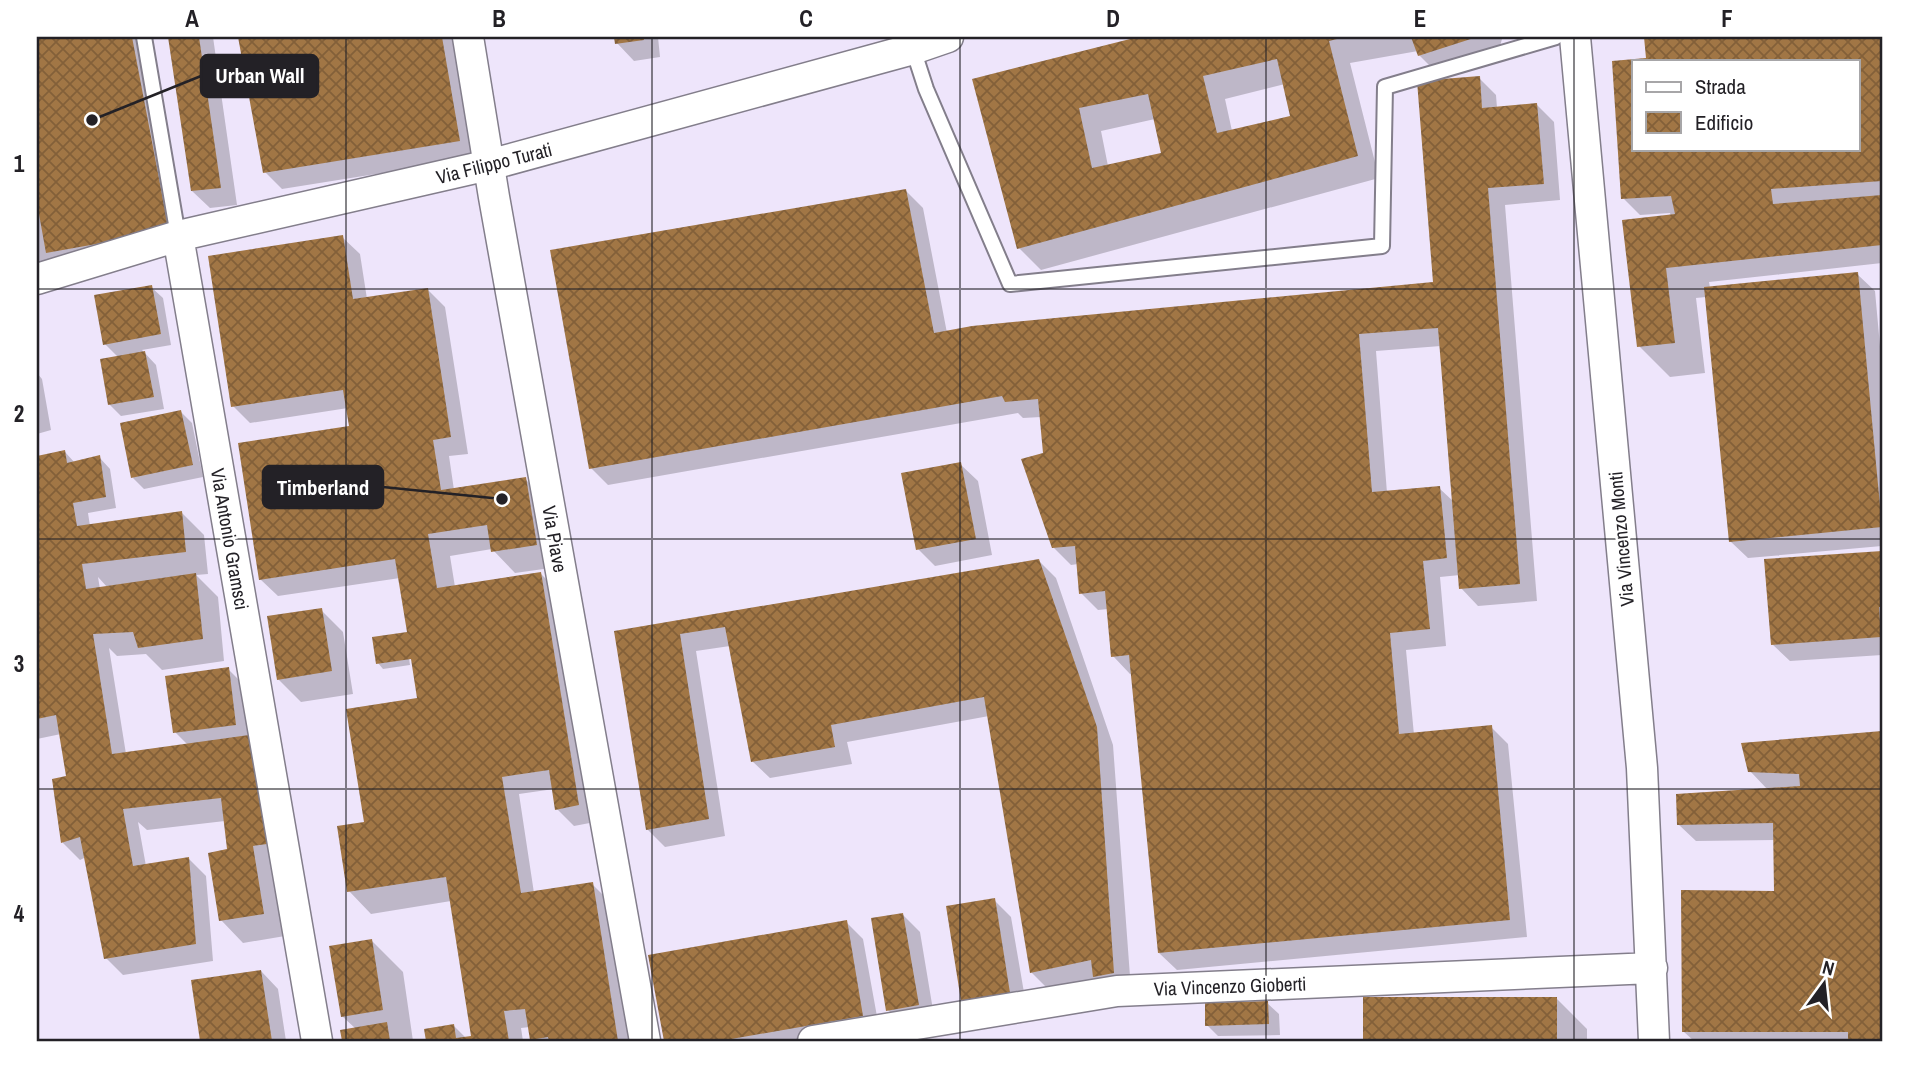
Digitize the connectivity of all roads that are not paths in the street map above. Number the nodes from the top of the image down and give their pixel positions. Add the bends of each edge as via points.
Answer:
1 (144, 37) edge
2 (468, 37) edge
3 (948, 37) edge
4 (1556, 37) edge
5 (1575, 37) edge
6 (913, 49) junction
7 (489, 165) junction
8 (178, 236) junction
9 (37, 279) edge
10 (1652, 968) junction
11 (317, 1041) edge
12 (645, 1041) edge
13 (813, 1041) edge
14 (1654, 1041) edge

1 - 8 lane, Via Antonio Gramsci
2 - 7 street, Via Piave
3 - 6 street, Via Filippo Turati
4 - 6 lane via 1385,87 1382,246 1010,284
5 - 10 street, Via Vincenzo Monti via 1642,768
6 - 7 street, Via Filippo Turati
7 - 8 street, Via Filippo Turati
7 - 12 street, Via Piave
8 - 9 street, Via Filippo Turati
8 - 11 street, Via Antonio Gramsci
10 - 13 street, Via Vincenzo Gioberti via 1117,991
10 - 14 street, Via Vincenzo Monti

